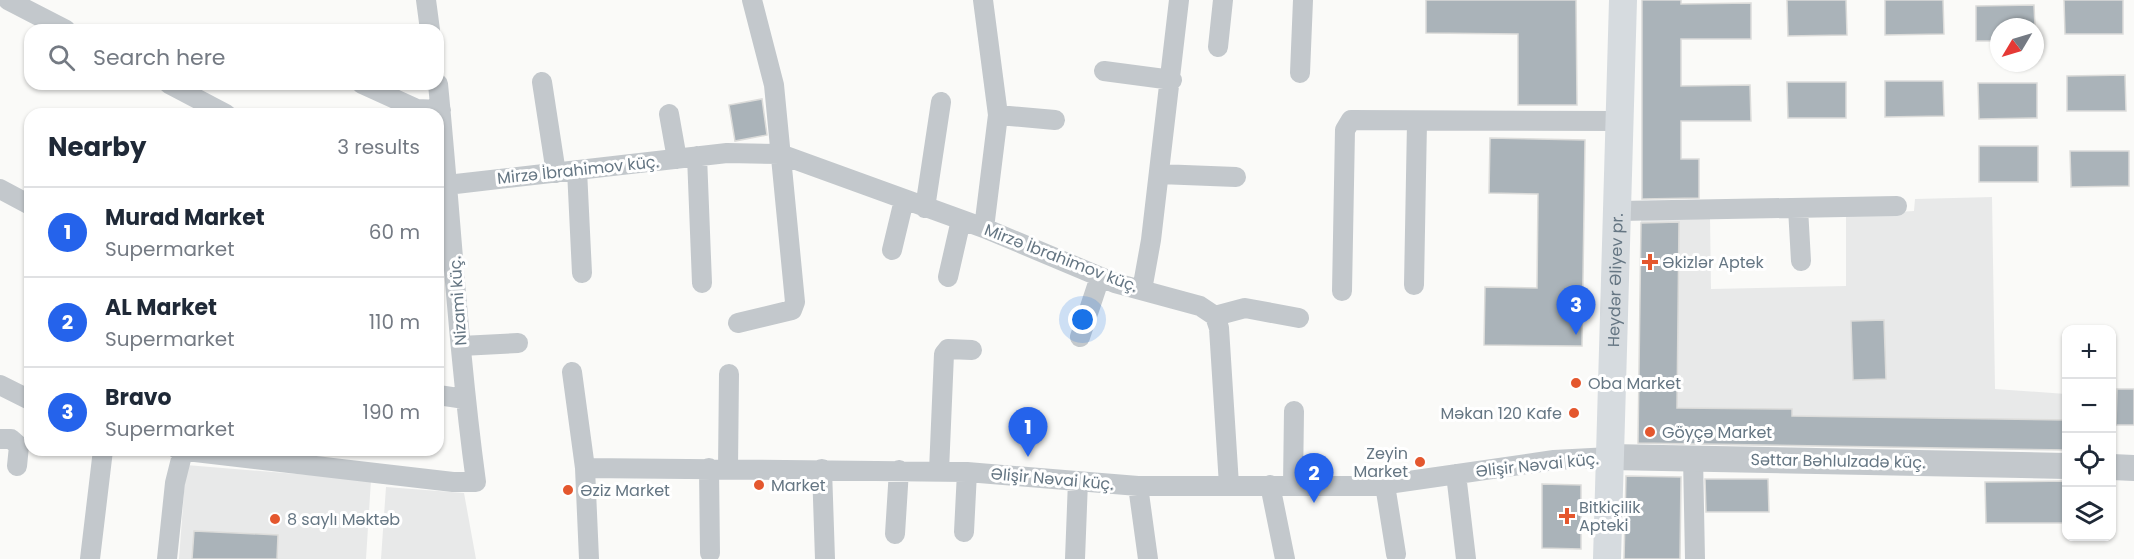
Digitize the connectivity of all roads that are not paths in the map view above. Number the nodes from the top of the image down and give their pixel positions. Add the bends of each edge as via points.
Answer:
1 (8, 0) edge
2 (426, 0) edge
3 (753, 0) edge
4 (983, 0) edge
5 (1179, 0) edge
6 (1222, 0) edge
7 (1303, 0) edge
8 (1623, 0) edge
9 (54, 24) edge
10 (429, 24) edge
11 (1218, 46) dead end
12 (1104, 71) dead end
13 (1300, 73) dead end
14 (1172, 80) junction
15 (542, 82) dead end
16 (180, 90) edge
17 (375, 90) edge
18 (439, 90) edge
19 (941, 102) dead end
20 (215, 108) edge
21 (415, 108) edge
22 (441, 108) edge
23 (669, 114) dead end
24 (998, 115) junction
25 (1055, 120) dead end
26 (1621, 121) junction
27 (1417, 122) junction
28 (444, 148) edge
29 (780, 154) junction
30 (697, 156) junction
31 (677, 159) junction
32 (577, 170) junction
33 (556, 172) junction
34 (1160, 174) junction
35 (1236, 177) dead end
36 (447, 185) junction
37 (0, 189) edge
38 (904, 200) junction
39 (24, 202) edge
40 (1897, 206) dead end
41 (925, 208) junction
42 (1798, 208) junction
43 (1619, 211) junction
44 (961, 220) junction
45 (444, 223) edge
46 (984, 228) junction
47 (892, 250) dead end
48 (1801, 261) dead end
49 (582, 273) dead end
50 (948, 277) dead end
51 (1100, 277) junction
52 (702, 283) dead end
53 (1414, 285) dead end
54 (1142, 290) junction
55 (1342, 291) dead end
56 (1215, 316) junction
57 (1299, 318) dead end
58 (738, 323) dead end
59 (1080, 337) dead end
60 (518, 343) dead end
61 (461, 346) junction
62 (972, 350) dead end
63 (572, 372) dead end
64 (729, 374) dead end
65 (0, 385) edge
66 (444, 396) edge
67 (24, 397) edge
68 (465, 399) junction
69 (1294, 411) dead end
70 (0, 439) edge
71 (102, 456) edge
72 (179, 456) edge
73 (224, 456) edge
74 (1610, 457) junction
75 (1693, 457) junction
76 (17, 466) dead end
77 (2062, 466) edge
78 (2116, 467) edge
79 (585, 468) junction
80 (719, 468) junction
81 (2134, 468) edge
82 (822, 469) junction
83 (899, 470) junction
84 (939, 471) junction
85 (967, 472) junction
86 (1456, 474) junction
87 (1077, 482) junction
88 (1229, 485) junction
89 (1270, 485) junction
90 (1293, 485) junction
91 (1385, 485) junction
92 (1138, 486) junction
93 (964, 532) dead end
94 (895, 534) dead end
95 (710, 553) dead end
96 (1396, 554) dead end
97 (90, 559) edge
98 (167, 559) edge
99 (589, 559) edge
100 (825, 559) edge
101 (1075, 559) edge
102 (1148, 559) edge
103 (1285, 559) edge
104 (1466, 559) edge
105 (1607, 559) edge
106 (1695, 559) edge

1 - 9 street
2 - 10 street
3 - 29 street via 774,85
4 - 24 street
5 - 14 street
6 - 11 street
7 - 13 street
8 - 26 main road, Heydər Əliyev pr.
12 - 14 street
14 - 34 street
15 - 33 street
16 - 20 street
17 - 21 street
18 - 22 street, Nizami küç.
19 - 41 street
23 - 31 street
24 - 25 street
24 - 46 street
26 - 27 street
26 - 43 main road, Heydər Əliyev pr.
27 - 53 street
27 - 55 street via 1347,123
28 - 36 street, Nizami küç.
29 - 30 street, Mirzə İbrahimov küç.
29 - 38 street, Mirzə İbrahimov küç.
29 - 58 street via 795,302 792,310 783,314
30 - 31 street, Mirzə İbrahimov küç.
30 - 52 street
31 - 32 street, Mirzə İbrahimov küç.
32 - 33 street, Mirzə İbrahimov küç.
32 - 49 street
33 - 36 street, Mirzə İbrahimov küç.
34 - 35 street
34 - 54 street
36 - 45 street, Nizami küç.
37 - 39 street
38 - 41 street, Mirzə İbrahimov küç.
38 - 47 street
40 - 42 street
41 - 44 street, Mirzə İbrahimov küç.
42 - 43 street
42 - 48 street
43 - 74 main road, Heydər Əliyev pr.
44 - 46 street, Mirzə İbrahimov küç.
44 - 50 street
45 - 61 street, Nizami küç.
46 - 51 street, Mirzə İbrahimov küç.
51 - 54 street, Mirzə İbrahimov küç.
51 - 59 street
54 - 56 street, Mirzə İbrahimov küç. via 1200,306
56 - 57 street via 1245,308
56 - 88 street
60 - 61 street
61 - 68 street, Nizami küç.
62 - 84 street via 948,349 944,354
63 - 79 street
64 - 80 street
65 - 67 street
66 - 68 street
68 - 73 street, Nizami küç. via 476,482
69 - 90 street
70 - 76 street via 16,441
71 - 97 street
72 - 98 street
74 - 75 street, Səttar Bəhlulzadə küç.
74 - 86 street, Əlişir Nəvai küç. via 1554,460
74 - 105 main road, Heydər Əliyev pr.
75 - 77 street, Səttar Bəhlulzadə küç.
75 - 106 street
78 - 81 street
79 - 80 street, Əlişir Nəvai küç.
79 - 99 street
80 - 82 street, Əlişir Nəvai küç.
80 - 95 street
82 - 83 street, Əlişir Nəvai küç.
82 - 100 street
83 - 84 street, Əlişir Nəvai küç.
83 - 94 street
84 - 85 street, Əlişir Nəvai küç.
85 - 87 street, Əlişir Nəvai küç.
85 - 93 street
86 - 91 street, Əlişir Nəvai küç.
86 - 104 street
87 - 92 street, Əlişir Nəvai küç.
87 - 101 street
88 - 89 street, Əlişir Nəvai küç.
88 - 92 street, Əlişir Nəvai küç.
89 - 90 street, Əlişir Nəvai küç.
89 - 103 street
90 - 91 street, Əlişir Nəvai küç.
91 - 96 street
92 - 102 street

